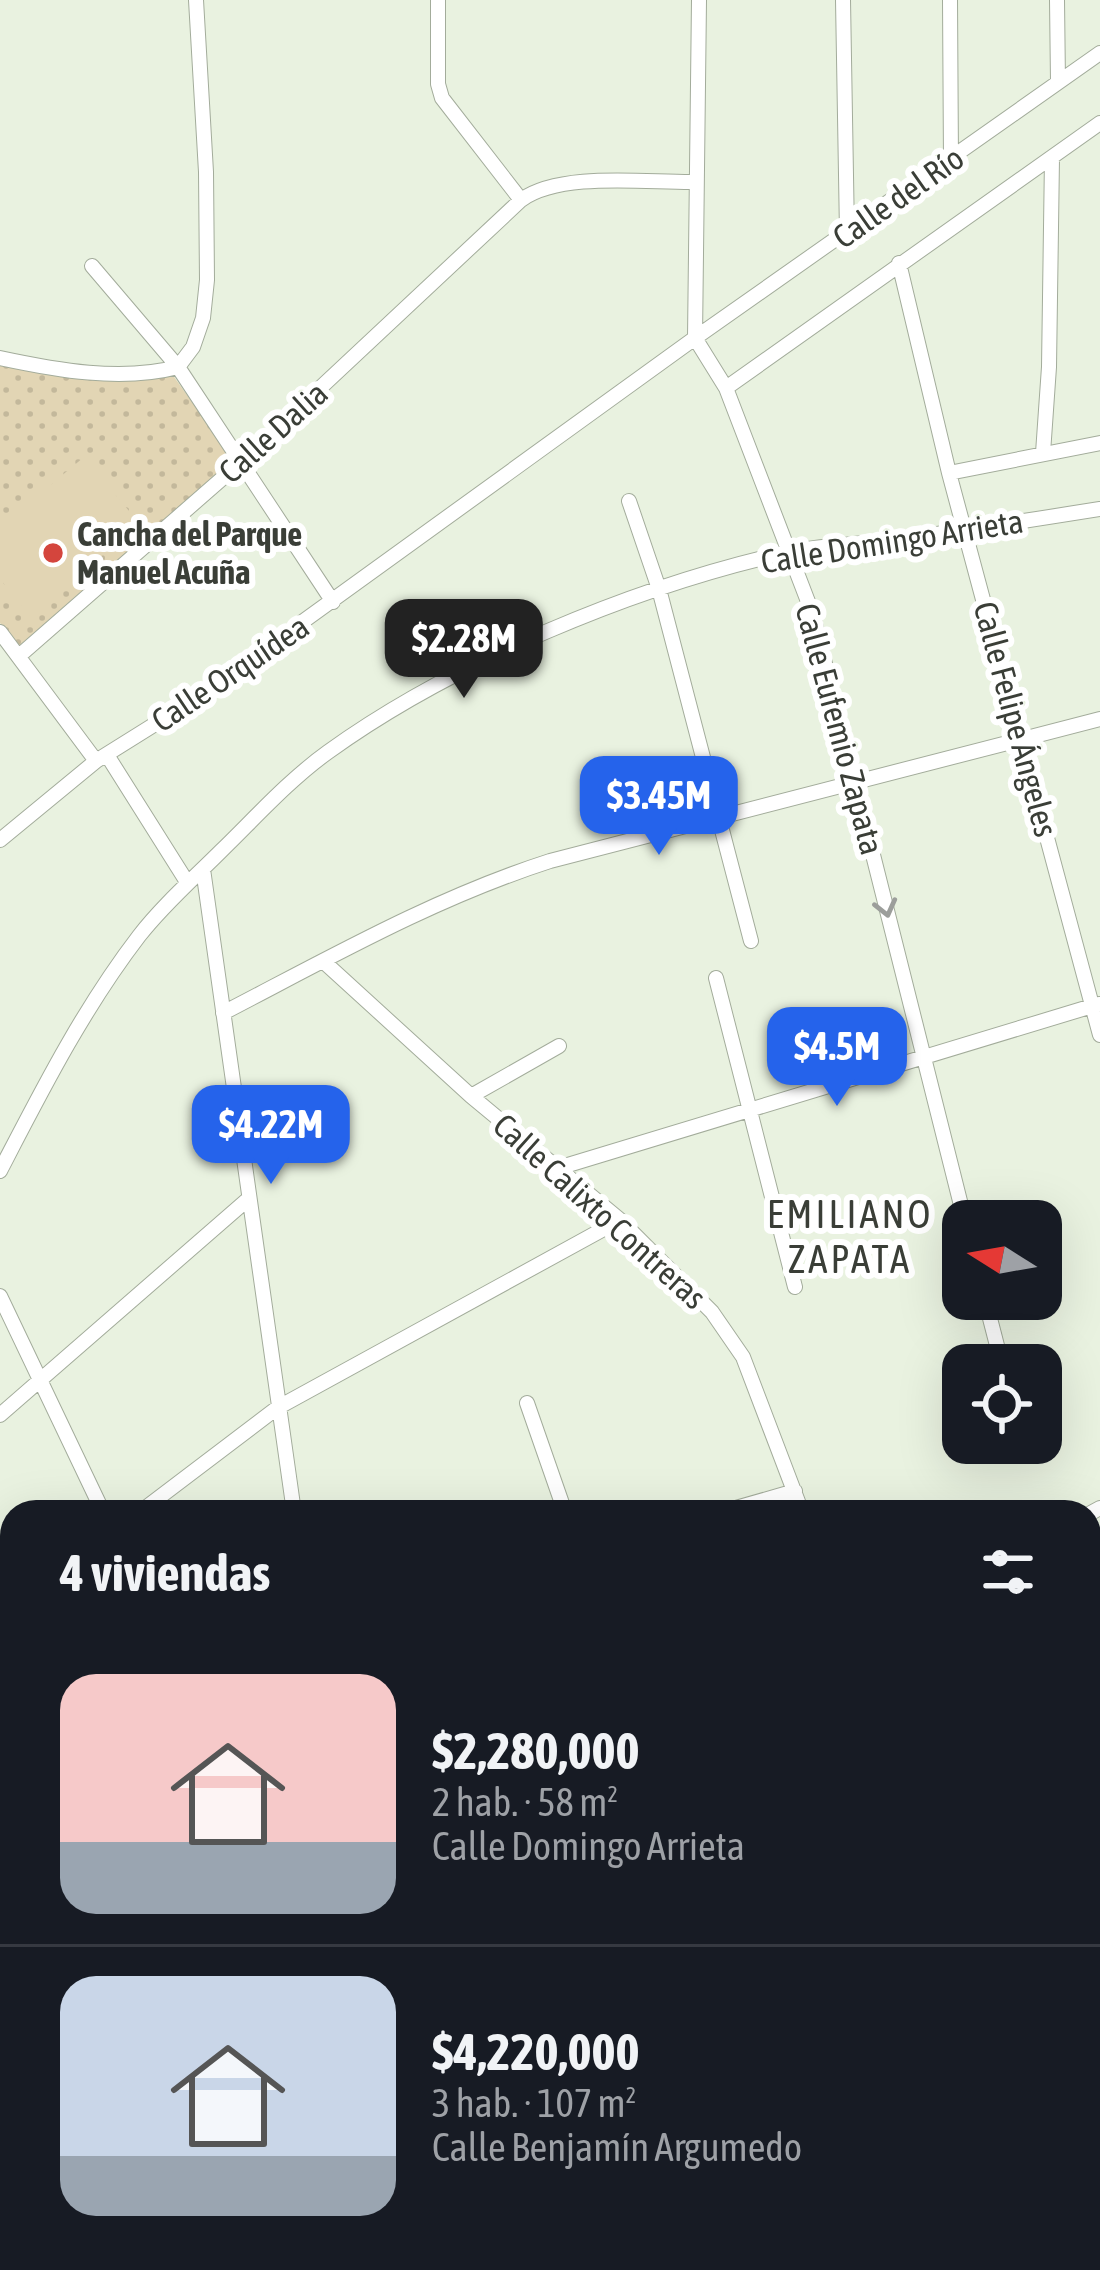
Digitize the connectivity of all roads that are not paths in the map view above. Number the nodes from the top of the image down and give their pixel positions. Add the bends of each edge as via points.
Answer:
1 (196, 0) edge
2 (438, 0) edge
3 (699, 0) edge
4 (843, 0) edge
5 (950, 0) edge
6 (1057, 0) edge
7 (1100, 53) edge
8 (1058, 82) junction
9 (1100, 123) edge
10 (1052, 158) junction
11 (952, 161) junction
12 (696, 182) junction
13 (521, 200) junction
14 (847, 233) junction
15 (899, 262) junction
16 (92, 266) dead end
17 (697, 341) junction
18 (0, 358) edge
19 (178, 367) junction
20 (723, 382) junction
21 (1100, 443) edge
22 (1043, 453) junction
23 (241, 462) junction
24 (949, 472) junction
25 (629, 501) dead end
26 (1100, 509) edge
27 (964, 531) junction
28 (790, 552) junction
29 (658, 590) junction
30 (334, 602) junction
31 (0, 632) edge
32 (20, 656) junction
33 (1100, 719) edge
34 (1023, 740) junction
35 (105, 760) junction
36 (855, 784) junction
37 (718, 817) junction
38 (0, 840) edge
39 (202, 869) junction
40 (187, 882) junction
41 (752, 941) dead end
42 (323, 962) junction
43 (716, 978) dead end
44 (1096, 1005) edge
45 (223, 1013) junction
46 (1100, 1035) edge
47 (559, 1046) dead end
48 (924, 1057) junction
49 (471, 1096) junction
50 (752, 1108) junction
51 (558, 1168) junction
52 (0, 1171) edge
53 (248, 1200) junction
54 (960, 1200) edge
55 (620, 1220) junction
56 (795, 1287) dead end
57 (0, 1296) edge
58 (39, 1382) junction
59 (527, 1403) dead end
60 (278, 1408) junction
61 (0, 1415) edge
62 (795, 1491) junction
63 (97, 1500) edge
64 (156, 1500) edge
65 (292, 1500) edge
66 (561, 1500) edge
67 (764, 1500) edge
68 (798, 1500) edge

1 - 19 street via 207,280 193,346
2 - 13 street via 438,84 448,110
3 - 12 street
4 - 14 street
5 - 11 street
6 - 8 street
7 - 8 street, Calle del Río
8 - 11 street, Calle del Río
9 - 10 street
10 - 15 street
10 - 22 street
11 - 14 street, Calle del Río
12 - 13 street, Calle Dalia via 569,183
12 - 17 street
13 - 23 street, Calle Dalia
14 - 17 street, Calle del Río
15 - 20 street
15 - 24 street, Calle Felipe Ángeles
16 - 19 street
17 - 20 street, Calle Eufemio Zapata
17 - 30 street, Calle Orquídea
18 - 19 street via 117,373
19 - 23 street
20 - 28 street, Calle Eufemio Zapata
21 - 22 street
22 - 24 street
23 - 30 street
23 - 32 street, Calle Dalia
24 - 27 street, Calle Felipe Ángeles
25 - 29 street
26 - 27 street, Calle Domingo Arrieta
27 - 28 street, Calle Domingo Arrieta
27 - 34 street, Calle Felipe Ángeles
28 - 29 street, Calle Domingo Arrieta
28 - 36 street, Calle Eufemio Zapata
29 - 37 street
29 - 39 street, Calle Domingo Arrieta via 566,624 383,715 323,754
30 - 35 street, Calle Orquídea
31 - 32 street
32 - 35 street
33 - 34 street
34 - 36 street
34 - 44 street, Calle Felipe Ángeles
35 - 38 street, Calle Orquídea
35 - 40 street
36 - 37 street
36 -> 48 street, Calle Eufemio Zapata
37 - 41 street
37 - 42 street via 482,883
39 - 40 street, Calle Domingo Arrieta
39 - 45 street
40 - 52 street, Calle Domingo Arrieta via 99,992
42 - 45 street
42 - 49 street, Calle Calixto Contreras
43 - 50 street
44 - 46 street, Calle Felipe Ángeles
44 - 48 street
45 - 53 street
47 - 49 street
48 - 50 street
48 - 54 street, Calle Eufemio Zapata
49 - 51 street, Calle Calixto Contreras
50 - 51 street
50 - 56 street
51 - 55 street, Calle Calixto Contreras
53 - 58 street
53 - 60 street
55 - 60 street
55 - 62 street, Calle Calixto Contreras via 728,1331
57 - 58 street
58 - 61 street
58 - 63 street
59 - 66 street
60 - 64 street
60 - 65 street
62 - 67 street
62 - 68 street, Calle Calixto Contreras

